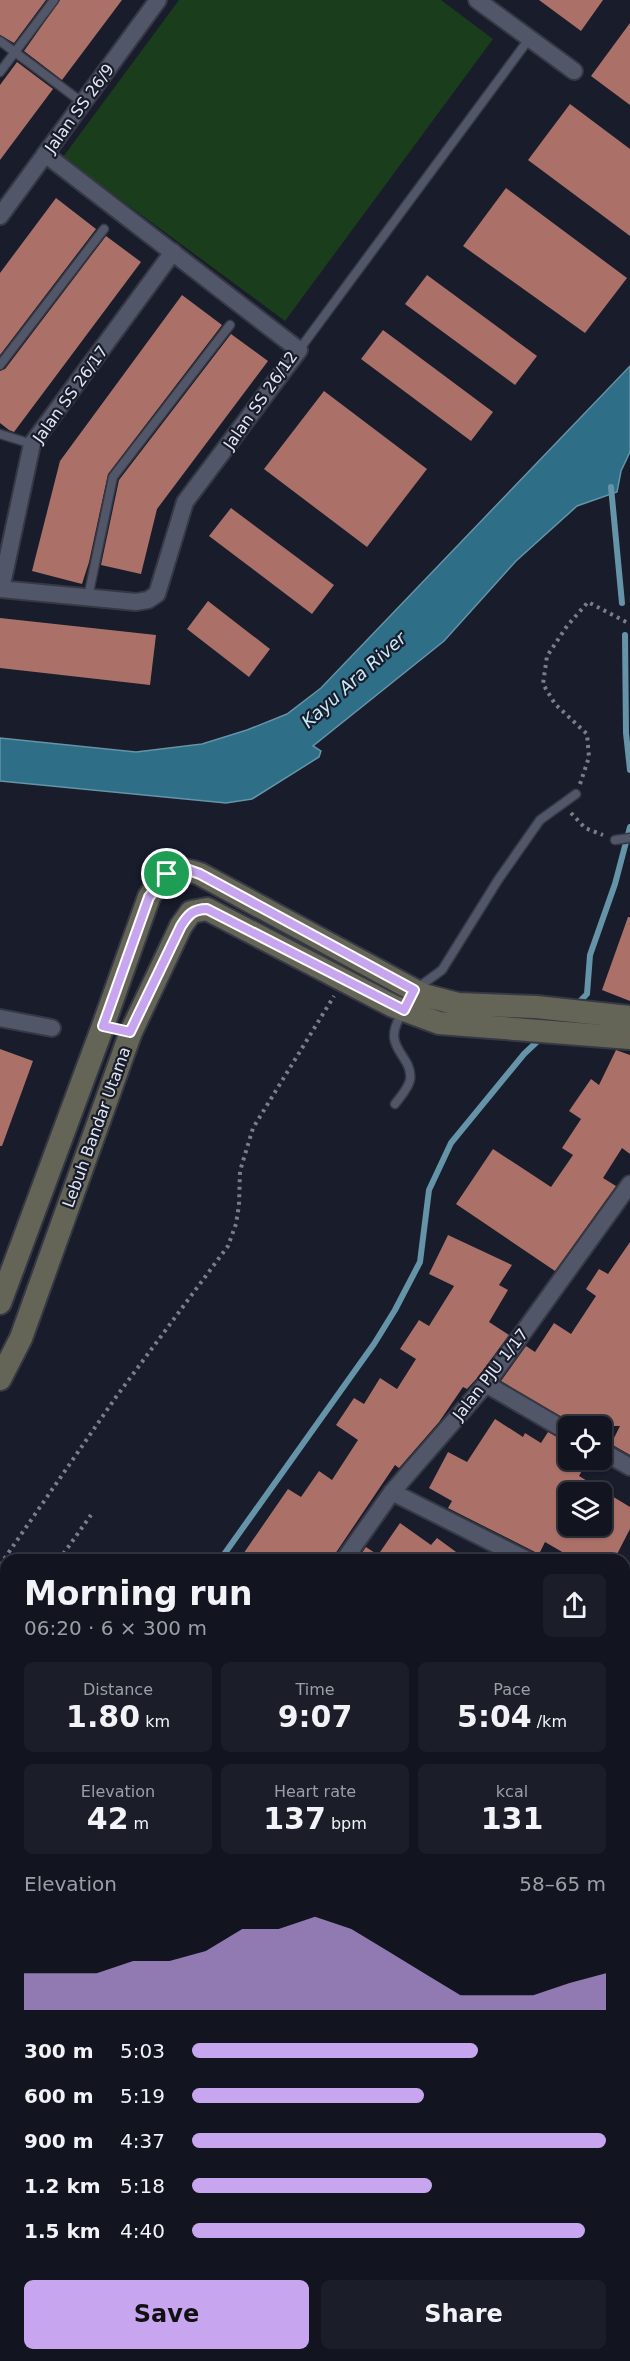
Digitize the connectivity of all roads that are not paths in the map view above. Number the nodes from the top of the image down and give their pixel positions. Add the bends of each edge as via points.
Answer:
1 (54, 0) edge
2 (158, 0) edge
3 (477, 0) edge
4 (529, 39) junction
5 (0, 41) edge
6 (15, 52) junction
7 (574, 71) dead end
8 (0, 72) edge
9 (83, 103) junction
10 (45, 154) junction
11 (0, 216) edge
12 (104, 229) dead end
13 (173, 252) junction
14 (230, 325) dead end
15 (299, 350) junction
16 (0, 365) edge
17 (0, 434) edge
18 (32, 444) junction
19 (1, 589) edge
20 (88, 597) junction
21 (576, 794) road end
22 (630, 838) edge
23 (615, 840) road end
24 (357, 959) junction
25 (344, 980) junction
26 (409, 1000) junction
27 (0, 1018) edge
28 (103, 1026) junction
29 (628, 1027) edge
30 (52, 1028) dead end
31 (130, 1032) junction
32 (394, 1104) dead end
33 (630, 1184) edge
34 (0, 1303) edge
35 (0, 1379) edge
36 (486, 1384) junction
37 (558, 1426) edge
38 (612, 1457) edge
39 (630, 1467) edge
40 (392, 1492) junction
41 (348, 1554) edge
42 (515, 1554) edge

1 - 6 lane
2 - 9 street, Jalan SS 26/9
3 - 4 street
4 - 7 street
4 - 15 lane
5 - 6 lane
6 - 8 lane
6 - 9 lane
9 - 10 street, Jalan SS 26/9
10 - 11 street, Jalan SS 26/9
10 - 13 street, Jalan SS 26/12
12 - 16 lane
13 - 15 street, Jalan SS 26/12
13 - 18 street, Jalan SS 26/17
14 - 20 lane via 113,477
15 - 20 street, Jalan SS 26/12 via 185,502 157,594 136,602
17 - 18 lane
18 - 19 street, Jalan SS 26/17
19 - 20 street, Jalan SS 26/12
21 - 26 lane via 540,820 442,970
22 - 23 lane
24 - 25 main road
24 - 26 main road, Lebuh Bandar Utama
24 - 28 main road, Lebuh Bandar Utama via 200,874 175,870 158,882 149,897
25 - 26 main road, Lebuh Bandar Utama
25 - 31 main road, Lebuh Bandar Utama via 207,909 199,909 181,926
26 - 29 main road, Lebuh Bandar Utama via 423,995 458,1004 582,1011
26 - 29 main road, Lebuh Bandar Utama via 439,1023 564,1034
26 - 32 lane via 393,1032 410,1072 410,1082
27 - 30 street
28 - 31 street
28 - 34 main road, Lebuh Bandar Utama
31 - 35 main road, Lebuh Bandar Utama via 21,1338
33 - 36 street, Jalan PJU 1/17
36 - 37 street
36 - 40 street, Jalan PJU 1/17
38 - 39 street
40 - 41 street, Jalan PJU 1/17
40 - 42 street

